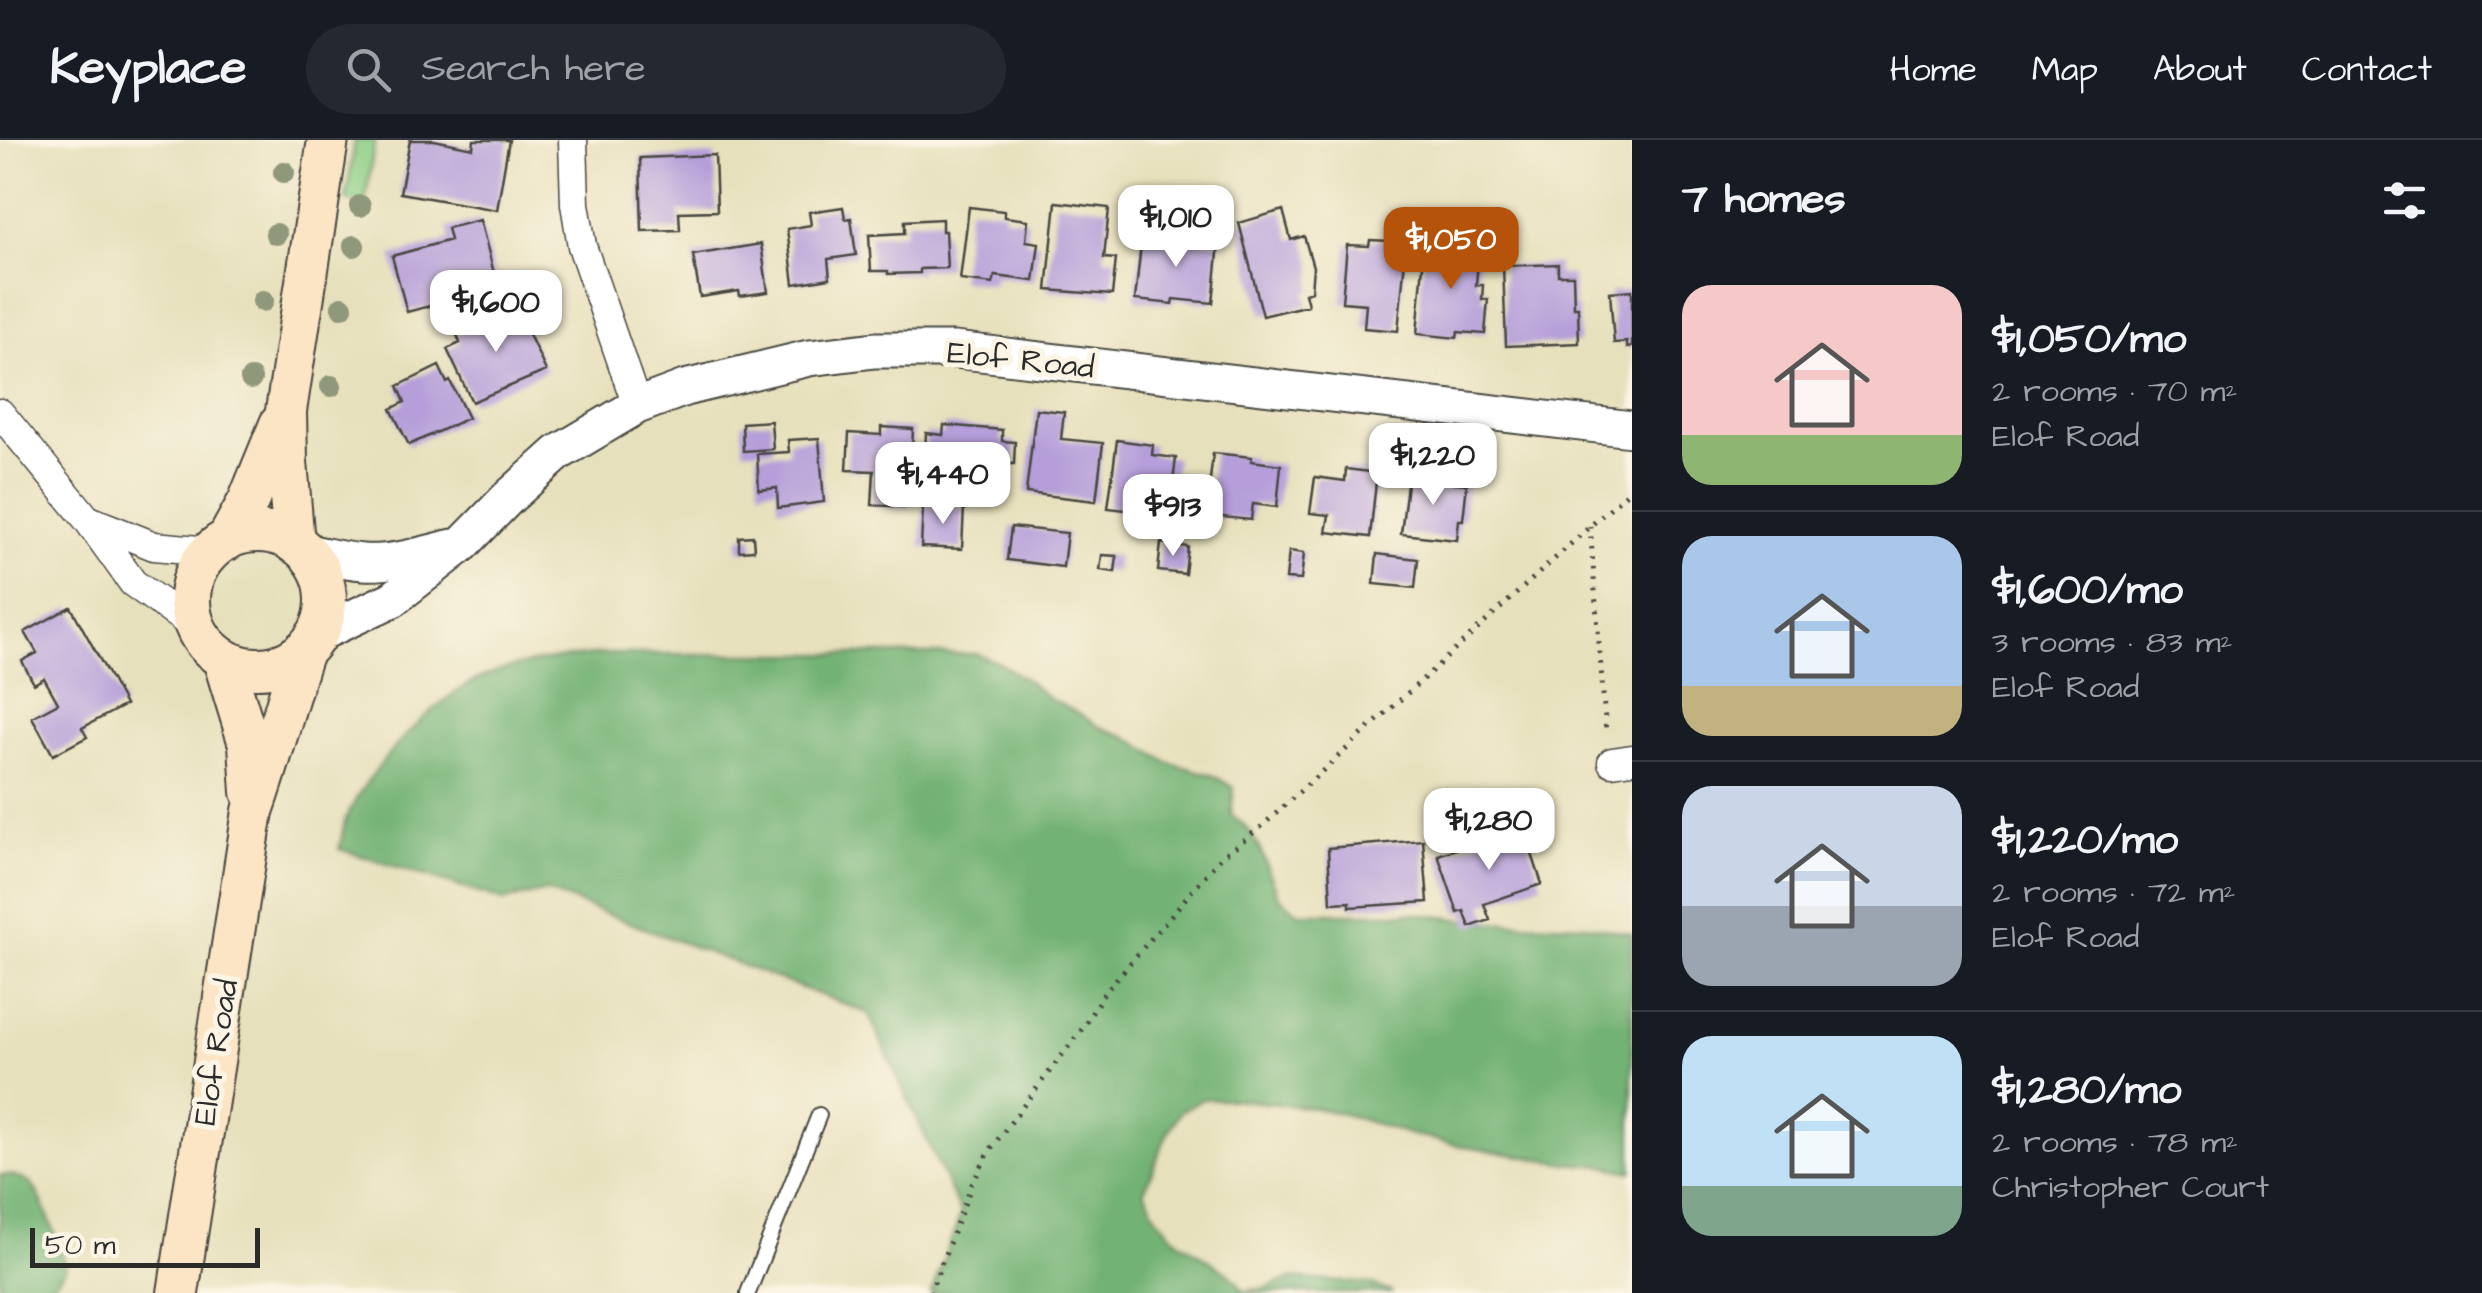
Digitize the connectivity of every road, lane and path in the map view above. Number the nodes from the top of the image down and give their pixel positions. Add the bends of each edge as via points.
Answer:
1 (328, 140) edge
2 (573, 140) edge
3 (636, 406) junction
4 (286, 411) junction
5 (0, 413) edge
6 (1632, 430) edge
7 (1632, 488) edge
8 (87, 520) junction
9 (1590, 526) junction
10 (463, 544) junction
11 (219, 546) junction
12 (300, 548) junction
13 (196, 628) junction
14 (310, 642) junction
15 (223, 659) junction
16 (1617, 752) edge
17 (252, 810) junction
18 (818, 1114) dead end
19 (178, 1293) edge
20 (748, 1293) edge
21 (930, 1293) edge

1 - 4 main road
2 - 3 street via 582,246
3 - 6 street, Elof Road via 810,358 954,350
3 - 10 street, Elof Road via 558,453
4 - 11 main road via 248,502
4 - 12 main road
5 - 8 street
7 - 9 path
8 - 11 street via 154,546
8 - 13 street via 133,584
9 - 16 path
9 - 21 path via 1221,857 1101,996 992,1147
10 - 12 street via 373,562
10 - 14 street, Elof Road via 393,599
11 - 12 main road via 267,532
11 - 13 main road via 191,587
12 - 14 main road via 320,570 326,591 325,614
13 - 15 main road
14 - 15 main road via 285,663 264,668
14 - 17 main road, Elof Road
15 - 17 main road, Elof Road via 249,744
17 - 19 main road, Elof Road
18 - 20 lane

